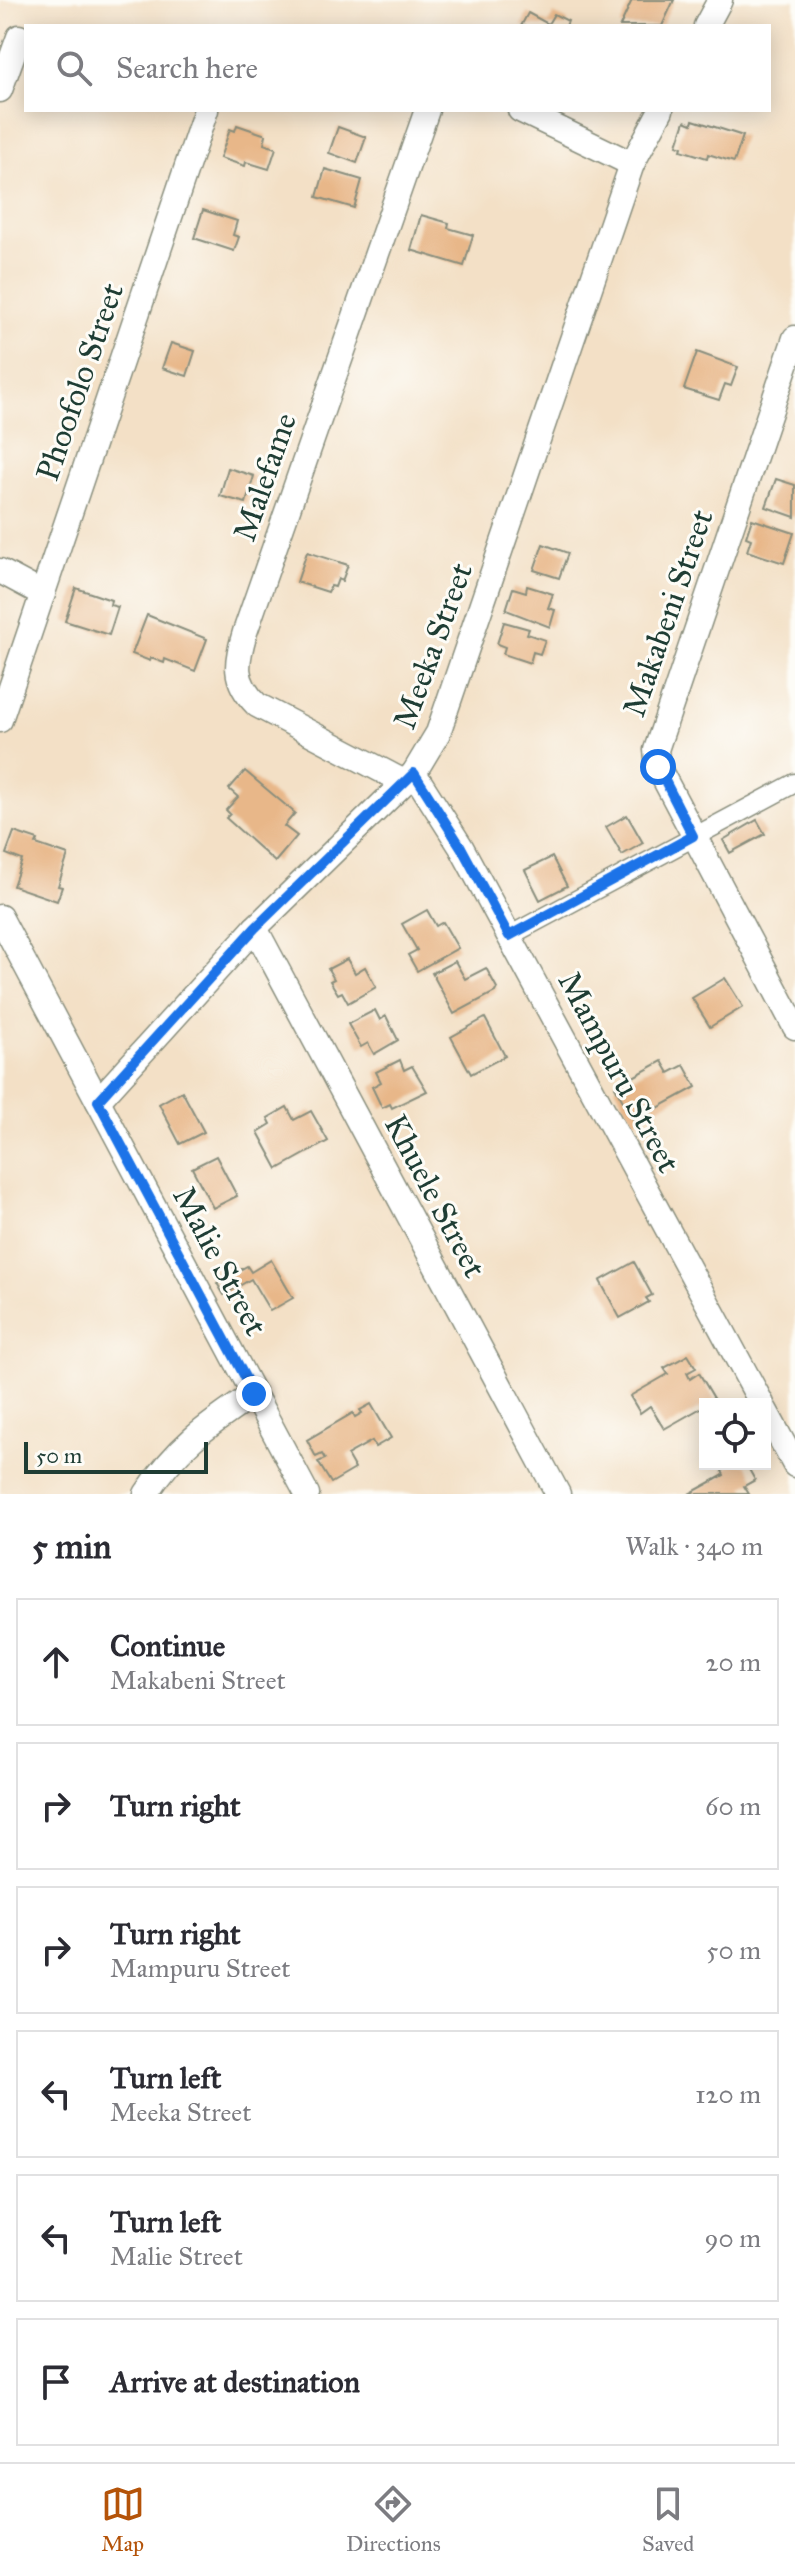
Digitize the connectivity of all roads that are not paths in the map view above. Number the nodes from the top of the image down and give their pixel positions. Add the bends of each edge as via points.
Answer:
1 (720, 0) edge
2 (707, 24) edge
3 (15, 37) edge
4 (0, 90) edge
5 (205, 112) edge
6 (426, 112) edge
7 (524, 112) edge
8 (660, 112) edge
9 (632, 164) junction
10 (795, 338) edge
11 (0, 571) edge
12 (43, 594) junction
13 (0, 720) edge
14 (409, 778) junction
15 (795, 783) edge
16 (693, 836) junction
17 (0, 917) edge
18 (255, 928) junction
19 (509, 936) junction
20 (795, 1027) edge
21 (98, 1101) junction
22 (254, 1394) junction
23 (759, 1398) edge
24 (771, 1421) edge
25 (795, 1465) edge
26 (146, 1494) edge
27 (307, 1494) edge
28 (558, 1494) edge

1 - 2 street
3 - 4 street
5 - 12 street, Phoofolo Street
6 - 14 street, Malefame via 237,657 247,695 257,705
7 - 9 street
8 - 9 street, Meeka Street
9 - 14 street, Meeka Street via 438,733
10 - 16 street, Makabeni Street via 656,750 658,767
11 - 12 street
12 - 13 street, Phoofolo Street
14 - 18 street, Meeka Street
14 - 19 street, Mampuru Street via 461,847
15 - 16 street
16 - 19 street
16 - 20 street, Makabeni Street
17 - 21 street
18 - 21 street, Meeka Street
18 - 28 street, Khuele Street
19 - 23 street, Mampuru Street
21 - 22 street, Malie Street
22 - 26 street via 184,1445
22 - 27 street, Malie Street
24 - 25 street

